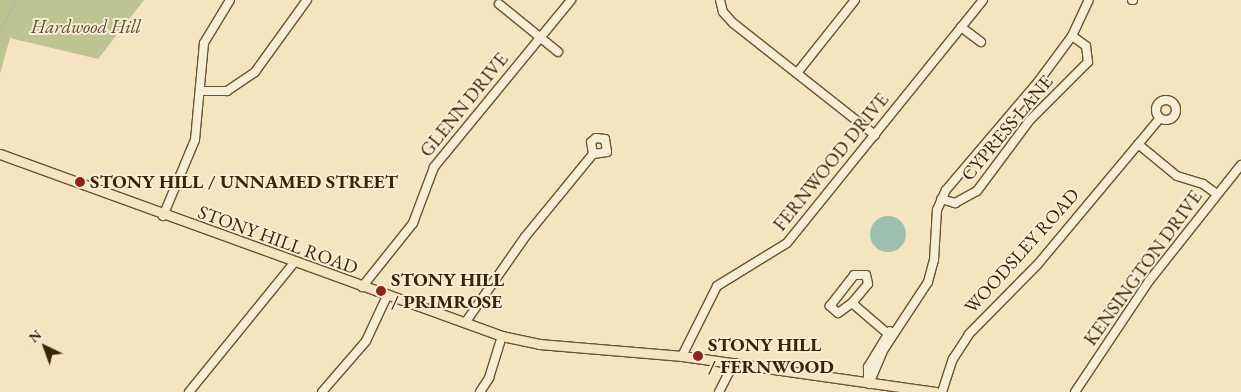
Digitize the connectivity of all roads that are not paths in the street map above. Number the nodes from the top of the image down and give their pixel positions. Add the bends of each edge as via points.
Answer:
1 (230, 0) edge
2 (307, 0) edge
3 (571, 0) edge
4 (720, 0) edge
5 (855, 0) edge
6 (983, 0) edge
7 (1090, 0) edge
8 (499, 4) dead end
9 (961, 27) junction
10 (1072, 36) junction
11 (540, 38) junction
12 (982, 42) dead end
13 (558, 52) dead end
14 (796, 73) junction
15 (201, 91) junction
16 (1160, 118) dead end
17 (875, 135) junction
18 (1138, 144) junction
19 (0, 154) edge
20 (593, 154) dead end
21 (1241, 165) edge
22 (1218, 194) junction
23 (941, 199) junction
24 (163, 216) junction
25 (294, 264) junction
26 (362, 287) junction
27 (387, 296) junction
28 (852, 303) junction
29 (909, 312) junction
30 (465, 323) junction
31 (888, 334) junction
32 (502, 336) junction
33 (682, 356) junction
34 (733, 364) junction
35 (868, 388) edge
36 (189, 392) edge
37 (322, 392) edge
38 (480, 392) edge
39 (719, 392) edge
40 (935, 392) edge
41 (942, 392) edge
42 (1074, 392) edge

1 - 15 street via 204,43
2 - 15 street via 246,80 227,91
3 - 11 street, GLENN DRIVE
4 - 14 street via 727,18
5 - 14 street
6 - 9 street, FERNWOOD DRIVE
7 - 10 street
8 - 11 street
9 - 12 street
9 - 17 street, FERNWOOD DRIVE
10 - 23 street via 1018,107 952,181
10 - 23 street, CYPRESS LANE via 1086,46 1088,62 1030,120 977,192 955,203
11 - 13 street
11 - 26 street, GLENN DRIVE via 434,167 413,222
14 - 17 street
15 - 24 street via 196,140
16 - 18 street, WOODSLEY ROAD
17 - 33 street, FERNWOOD DRIVE via 787,243 717,286
18 - 22 street via 1178,176 1203,184
18 - 41 street, WOODSLEY ROAD via 1038,264 969,334 953,359
19 - 24 main road, STONY HILL ROAD
20 - 30 street via 520,244
21 - 22 street, KENSINGTON DRIVE
22 - 42 street, KENSINGTON DRIVE via 1149,281
23 - 29 street via 937,210 933,268 925,289
24 - 25 main road, STONY HILL ROAD
25 - 26 main road, STONY HILL ROAD
25 - 36 street
26 - 27 main road, STONY HILL ROAD
27 - 30 main road, STONY HILL ROAD
27 - 37 street via 366,340
28 - 28 street via 868,284 866,275 854,275 830,306 838,313
28 - 31 street
29 - 31 street
29 - 35 street via 875,366
30 - 32 main road, STONY HILL ROAD
31 - 35 street via 868,367
32 - 33 main road, STONY HILL ROAD via 539,344
32 - 38 street
33 - 34 main road, STONY HILL ROAD
34 - 35 main road, STONY HILL ROAD
34 - 39 street
35 - 40 main road, STONY HILL ROAD

